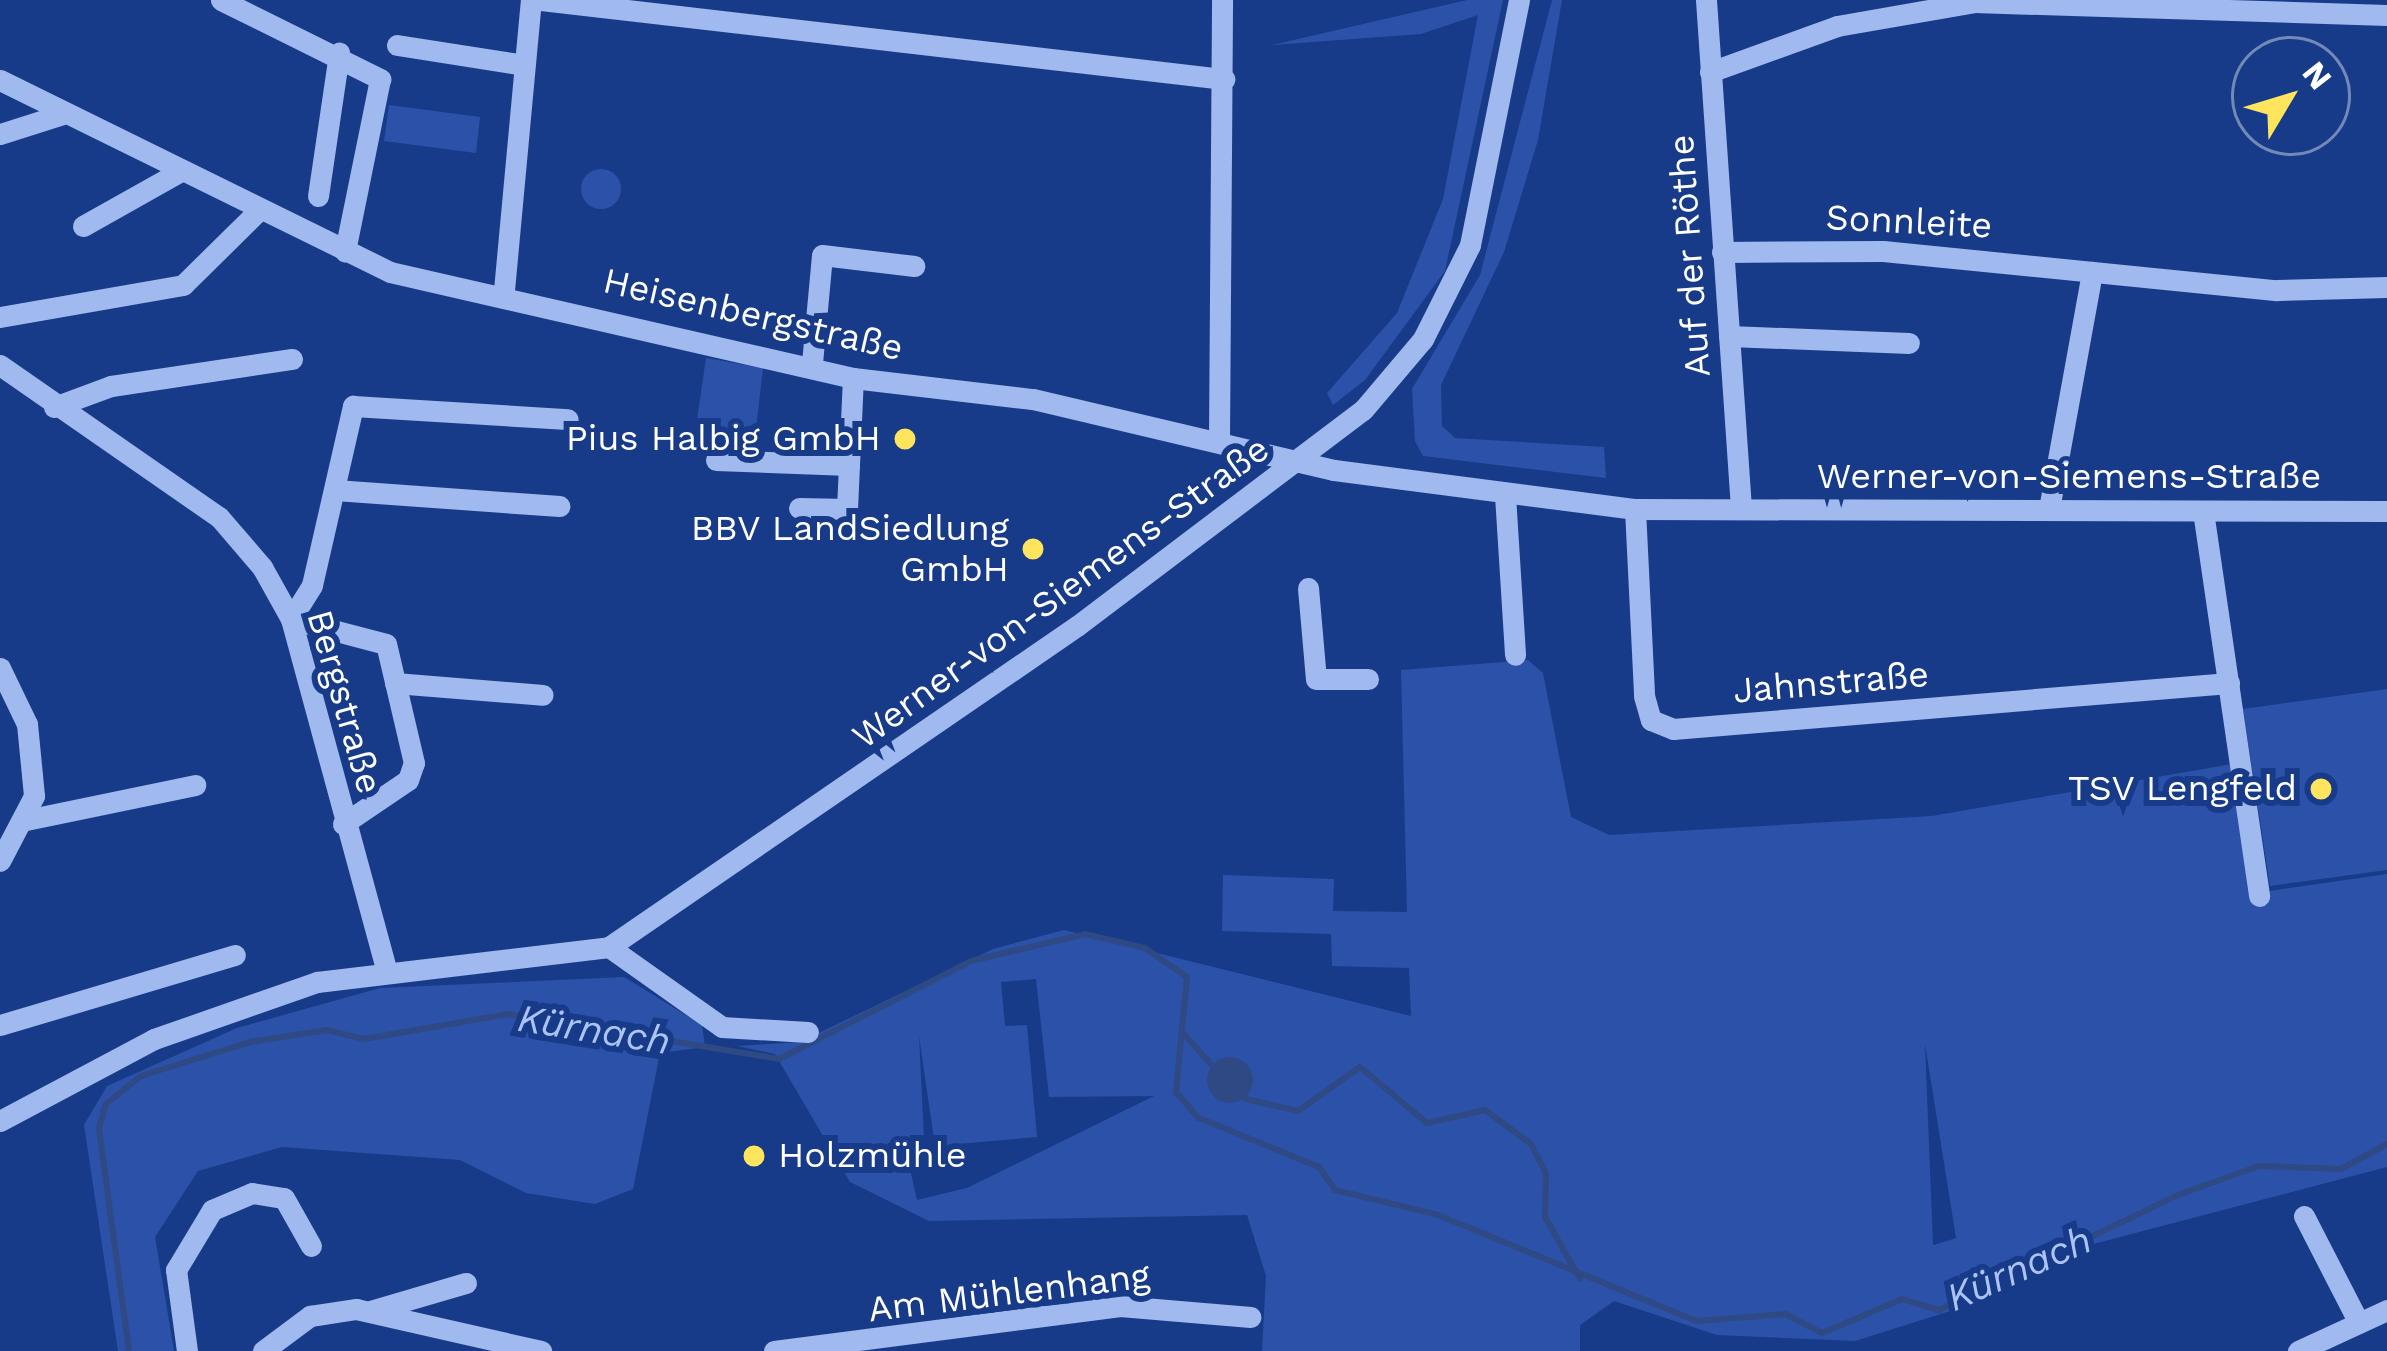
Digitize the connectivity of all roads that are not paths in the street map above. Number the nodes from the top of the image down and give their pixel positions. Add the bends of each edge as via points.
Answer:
1 (221, 0) edge
2 (532, 0) edge
3 (541, 0) edge
4 (1222, 0) edge
5 (1519, 0) edge
6 (1706, 0) edge
7 (655, 9) edge
8 (2387, 15) edge
9 (397, 45) dead end
10 (338, 53) junction
11 (524, 65) junction
12 (1710, 72) junction
13 (0, 80) edge
14 (1224, 80) junction
15 (63, 114) junction
16 (0, 134) edge
17 (181, 171) junction
18 (318, 196) dead end
19 (260, 210) junction
20 (83, 226) dead end
21 (346, 250) junction
22 (1722, 252) junction
23 (914, 266) dead end
24 (2092, 272) junction
25 (2387, 287) edge
26 (504, 290) junction
27 (0, 317) edge
28 (1729, 336) junction
29 (1910, 343) dead end
30 (292, 359) dead end
31 (812, 363) junction
32 (0, 365) edge
33 (853, 378) junction
34 (54, 406) junction
35 (568, 419) dead end
36 (1219, 439) junction
37 (716, 460) dead end
38 (1291, 461) junction
39 (849, 465) junction
40 (335, 490) junction
41 (1505, 495) junction
42 (559, 506) dead end
43 (799, 508) dead end
44 (1741, 508) junction
45 (2049, 508) junction
46 (1635, 509) junction
47 (2203, 511) junction
48 (2387, 511) edge
49 (1308, 587) dead end
50 (291, 619) junction
51 (1516, 656) dead end
52 (0, 668) edge
53 (1368, 679) dead end
54 (395, 683) junction
55 (2229, 683) junction
56 (543, 695) dead end
57 (195, 785) dead end
58 (26, 820) junction
59 (343, 824) junction
60 (0, 861) edge
61 (2259, 896) dead end
62 (609, 947) junction
63 (236, 955) dead end
64 (386, 969) junction
65 (0, 1025) edge
66 (808, 1033) dead end
67 (0, 1121) edge
68 (2304, 1216) dead end
69 (311, 1246) dead end
70 (466, 1283) dead end
71 (2387, 1310) edge
72 (370, 1311) junction
73 (1251, 1317) dead end
74 (2359, 1323) junction
75 (187, 1351) edge
76 (263, 1351) edge
77 (541, 1351) edge
78 (774, 1351) edge
79 (2298, 1351) edge

1 - 10 street
2 - 11 street
3 - 7 street
4 - 14 street
5 - 38 street via 1485,183 1450,292 1399,372
6 - 12 street, Auf der Röthe
7 - 14 street
8 - 12 street via 1974,2 1837,26
9 - 11 street
10 - 18 street
10 - 21 street via 380,79
11 - 26 street
12 - 22 street, Auf der Röthe
13 - 15 street, Heisenbergstraße
14 - 36 street
15 - 16 street
15 - 17 street, Heisenbergstraße
17 - 19 street, Heisenbergstraße
17 - 20 street
19 - 21 street, Heisenbergstraße
19 - 27 street via 183,285
21 - 26 street, Heisenbergstraße via 390,272
22 - 24 street, Sonnleite via 1883,251
22 - 28 street, Auf der Röthe
23 - 31 street via 822,254
24 - 25 street, Sonnleite
24 - 45 street
26 - 31 street, Heisenbergstraße
28 - 29 street
28 - 44 street, Auf der Röthe
30 - 34 street via 111,386
31 - 33 street, Heisenbergstraße
32 - 34 street, Bergstraße
33 - 36 street, Heisenbergstraße via 1033,399
33 - 39 street
34 - 50 street, Bergstraße via 218,517
35 - 40 street via 352,406
36 - 38 street, Heisenbergstraße
37 - 39 street
38 - 41 street, Werner-von-Siemens-Straße
38 - 62 street, Werner-von-Siemens-Straße via 1077,626
39 - 43 street via 847,509
40 - 42 street
40 - 50 street via 312,585
41 - 46 street, Werner-von-Siemens-Straße
41 - 51 street
44 - 45 street, Werner-von-Siemens-Straße
44 - 46 street, Werner-von-Siemens-Straße
45 - 47 street, Werner-von-Siemens-Straße
46 - 55 street, Jahnstraße via 1645,696 1651,720 1673,729
47 - 48 street, Werner-von-Siemens-Straße
47 - 55 street
49 - 53 street via 1316,679
50 - 54 street via 378,638
50 - 59 street, Bergstraße
52 - 58 street via 27,724
54 - 56 street
54 - 59 street via 408,780
55 - 61 street
57 - 58 street
58 - 60 street
59 - 64 street, Bergstraße
62 - 64 street, Werner-von-Siemens-Straße
62 - 66 street via 722,1027
63 - 65 street
64 - 67 street, Werner-von-Siemens-Straße via 200,1020
68 - 74 street
69 - 75 street via 284,1198 252,1193 212,1210 176,1270
70 - 72 street
71 - 74 street
72 - 76 street via 310,1316
72 - 77 street
73 - 78 street, Am Mühlenhang via 1120,1306
74 - 79 street

